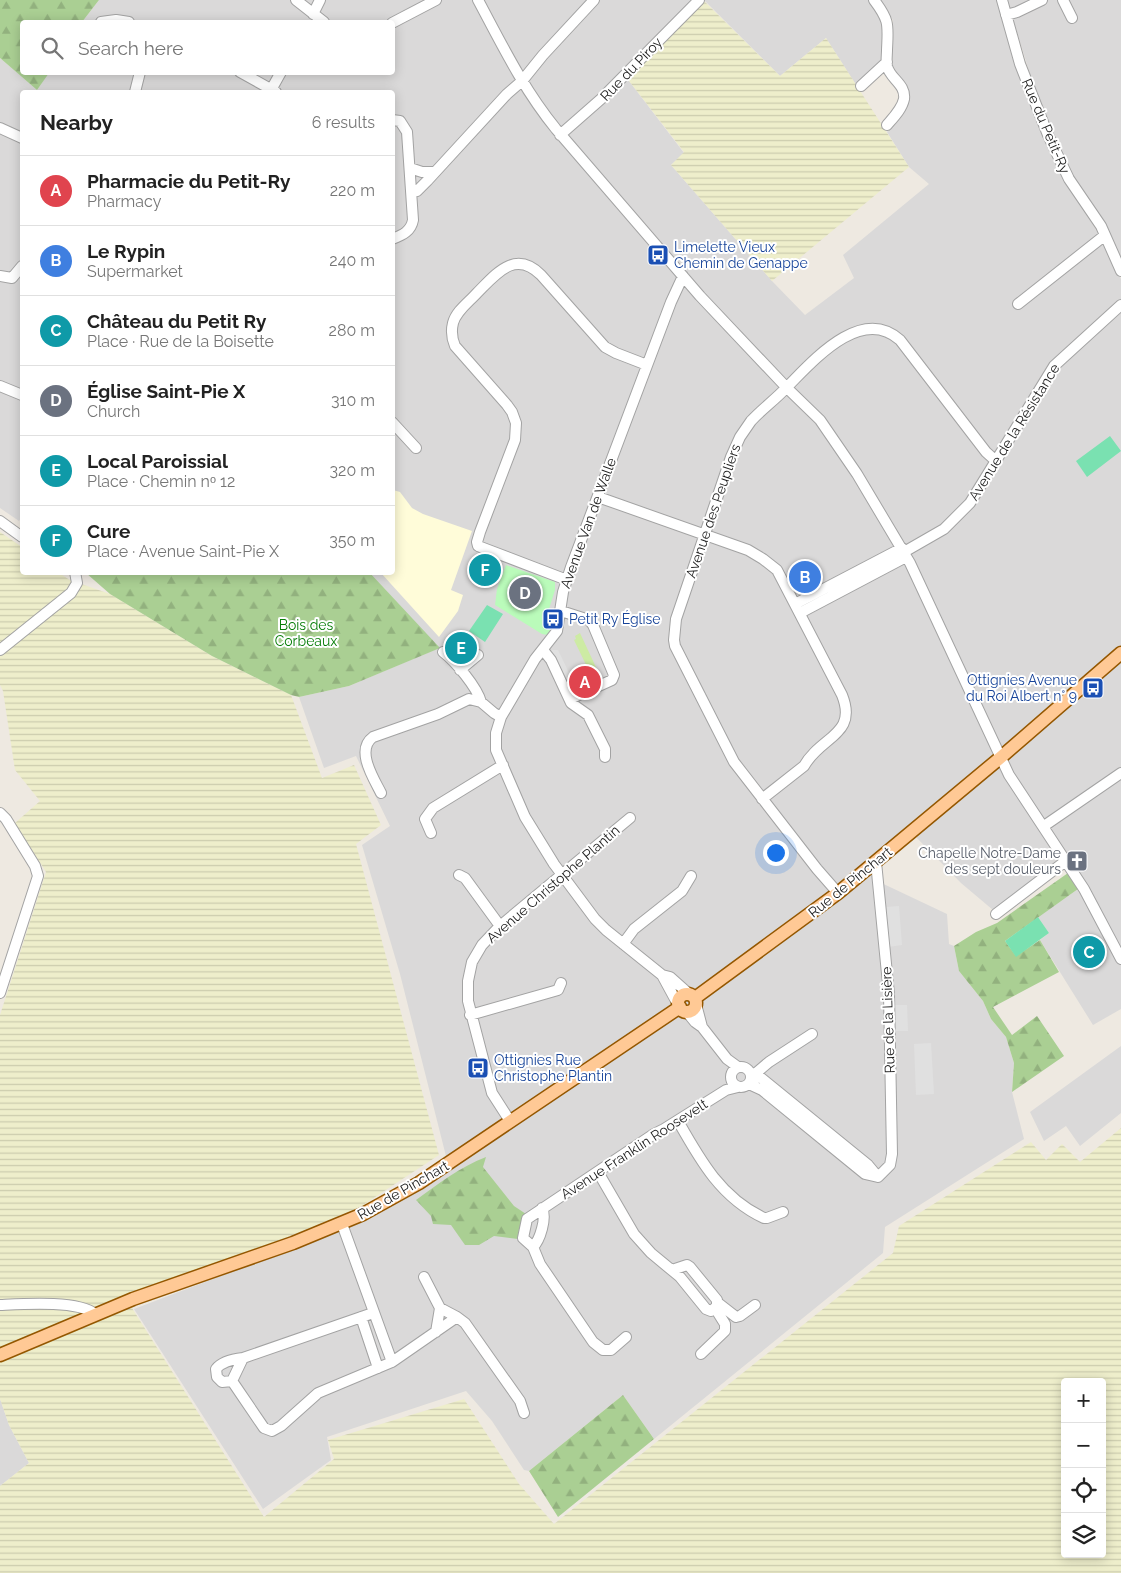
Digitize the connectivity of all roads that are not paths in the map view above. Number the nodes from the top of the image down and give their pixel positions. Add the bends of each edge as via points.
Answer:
1 (296, 0) edge
2 (320, 0) edge
3 (436, 0) edge
4 (478, 0) edge
5 (594, 0) edge
6 (699, 0) edge
7 (874, 0) edge
8 (1002, 0) edge
9 (1042, 0) edge
10 (1062, 0) edge
11 (313, 14) junction
12 (1006, 15) junction
13 (1072, 18) dead end
14 (321, 20) edge
15 (395, 21) edge
16 (887, 62) junction
17 (139, 75) edge
18 (245, 75) edge
19 (280, 75) edge
20 (522, 81) junction
21 (862, 86) dead end
22 (136, 90) edge
23 (271, 90) edge
24 (273, 90) edge
25 (395, 120) edge
26 (887, 125) dead end
27 (0, 128) edge
28 (560, 135) junction
29 (20, 137) edge
30 (410, 168) junction
31 (434, 172) junction
32 (412, 192) junction
33 (1104, 236) junction
34 (395, 238) edge
35 (20, 268) edge
36 (1121, 271) edge
37 (0, 276) edge
38 (683, 276) junction
39 (1018, 304) dead end
40 (1121, 305) edge
41 (647, 364) junction
42 (0, 386) edge
43 (787, 388) junction
44 (20, 394) edge
45 (395, 425) edge
46 (416, 448) dead end
47 (996, 461) junction
48 (598, 497) junction
49 (0, 520) edge
50 (20, 535) edge
51 (704, 536) junction
52 (904, 553) junction
53 (76, 578) edge
54 (566, 580) junction
55 (797, 608) junction
56 (561, 611) junction
57 (0, 650) edge
58 (543, 650) junction
59 (443, 652) dead end
60 (1121, 653) edge
61 (478, 655) dead end
62 (460, 670) junction
63 (570, 699) junction
64 (481, 702) junction
65 (501, 717) junction
66 (605, 757) dead end
67 (1000, 758) junction
68 (503, 765) junction
69 (1121, 773) edge
70 (381, 793) dead end
71 (762, 799) junction
72 (0, 813) edge
73 (630, 818) dead end
74 (1044, 826) junction
75 (430, 833) dead end
76 (1066, 860) junction
77 (876, 862) junction
78 (459, 875) dead end
79 (563, 875) junction
80 (691, 876) dead end
81 (838, 893) junction
82 (996, 914) dead end
83 (500, 926) junction
84 (624, 944) junction
85 (1121, 959) edge
86 (561, 983) dead end
87 (0, 993) edge
88 (688, 1003) junction
89 (470, 1015) junction
90 (812, 1034) dead end
91 (744, 1076) junction
92 (510, 1121) junction
93 (678, 1121) junction
94 (598, 1172) junction
95 (880, 1176) junction
96 (891, 1180) dead end
97 (542, 1208) junction
98 (783, 1212) dead end
99 (342, 1224) junction
100 (533, 1247) junction
101 (672, 1270) junction
102 (424, 1277) dead end
103 (0, 1305) edge
104 (716, 1305) junction
105 (755, 1305) dead end
106 (440, 1308) junction
107 (373, 1313) junction
108 (95, 1314) junction
109 (361, 1317) junction
110 (457, 1317) junction
111 (436, 1332) junction
112 (626, 1337) dead end
113 (701, 1354) dead end
114 (0, 1355) edge
115 (243, 1358) junction
116 (392, 1362) junction
117 (378, 1368) junction
118 (232, 1381) junction
119 (524, 1413) dead end

1 - 11 street
2 - 11 street
3 - 15 street
4 - 20 street
5 - 20 street
6 - 28 street, Rue du Piroy via 601,99
7 - 16 street via 888,20
8 - 12 street, Rue du Petit-Ry
9 - 12 street
10 - 13 street
11 - 14 street
12 - 33 street, Rue du Petit-Ry via 1020,64 1048,135 1069,179 1101,226
16 - 21 street
16 - 26 street via 904,94 904,102
17 - 22 street
18 - 23 street
19 - 24 street
20 - 28 street
20 - 31 street
25 - 30 street via 400,121 407,132
27 - 29 street
28 - 38 street
30 - 31 street
30 - 32 street
31 - 32 street via 422,187
32 - 34 street via 412,224 407,232
33 - 36 street, Rue du Petit-Ry
33 - 39 street
35 - 37 street via 12,278
38 - 41 street, Avenue Van de Walle
38 - 43 street
40 - 47 street, Avenue de la Résistance via 1054,366
41 - 48 street, Avenue Van de Walle
41 - 54 street via 605,347 542,275 520,264 513,264 495,275 453,322 456,346 507,405 516,423 515,440 480,532 478,546
42 - 44 street
43 - 47 street, Avenue des Peupliers via 840,338 867,330 887,332 904,345
43 - 51 street, Avenue des Peupliers via 756,416 740,437
43 - 52 street via 820,420 858,474
45 - 46 street
47 - 52 street, Avenue de la Résistance via 970,503 955,519
48 - 51 street
48 - 54 street, Avenue Van de Walle
49 - 50 street
51 - 55 street via 763,558 777,570
51 - 71 street, Avenue des Peupliers via 676,618 675,646 734,762
52 - 55 street, Avenue de la Résistance
52 - 67 street
53 - 57 street via 74,590 68,596
54 - 56 street, Avenue Van de Walle
55 - 71 street via 842,695 847,716 841,729 804,766
56 - 58 street, Avenue Van de Walle via 556,631
56 - 63 street via 588,620 593,625 614,675 612,680
58 - 63 street
58 - 65 street, Avenue Van de Walle
59 - 62 street
60 - 67 main road, Rue de Pinchart
61 - 62 street
62 - 64 street via 476,689
63 - 66 street via 572,705 588,715 605,749
64 - 65 street
64 - 70 street via 469,699 369,740 366,759
65 - 68 street, Avenue Van de Walle via 495,741
67 - 74 street
67 - 77 main road, Rue de Pinchart
68 - 75 street via 433,808 425,818
68 - 79 street, Avenue Van de Walle via 525,817
69 - 74 street
71 - 81 street, Avenue des Peupliers
72 - 87 street via 35,866 38,876
73 - 79 street, Avenue Christophe Plantin
74 - 76 street
76 - 82 street
76 - 85 street
77 - 81 main road, Rue de Pinchart
77 - 95 street, Rue de la Lisière via 889,994 892,1145 891,1162
78 - 83 street via 465,878
79 - 83 street, Avenue Christophe Plantin
79 - 84 street, Avenue Van de Walle via 595,919
80 - 84 street via 682,890 634,929
81 - 88 main road, Rue de Pinchart
83 - 89 street, Avenue Christophe Plantin via 482,945 471,967 468,987
84 - 88 street, Avenue Van de Walle via 662,975 670,977
86 - 89 street via 558,990
88 - 91 street, Avenue Van de Walle via 695,1022
88 - 92 main road, Rue de Pinchart
89 - 92 street, Avenue Christophe Plantin via 492,1094
90 - 91 street, Avenue Franklin Roosevelt via 756,1073
91 - 93 street, Avenue Franklin Roosevelt
91 - 95 street via 865,1174
92 - 99 main road, Rue de Pinchart via 394,1198
93 - 94 street, Avenue Franklin Roosevelt
93 - 98 street via 703,1165 739,1202 764,1218
94 - 97 street, Avenue Franklin Roosevelt
94 - 101 street via 634,1234 651,1254
95 - 96 street
97 - 100 street via 544,1219
97 - 100 street, Avenue Franklin Roosevelt via 529,1217 523,1235
99 - 107 street
99 - 108 main road, Rue de Pinchart
100 - 112 street via 540,1264 593,1342 603,1350 611,1350
101 - 104 street via 706,1309 711,1311
101 - 104 street via 690,1267
102 - 106 street
103 - 108 street via 73,1306
104 - 105 street via 736,1317
104 - 113 street via 726,1324 725,1331
106 - 110 street
106 - 111 street
107 - 109 street
107 - 116 street
108 - 114 main road, Rue de Pinchart
109 - 115 street
109 - 117 street
110 - 111 street
110 - 119 street via 471,1331 520,1401
111 - 116 street
115 - 118 street
115 - 118 street via 225,1362 216,1369 220,1380
116 - 117 street
117 - 118 street via 318,1393 272,1431 264,1428

